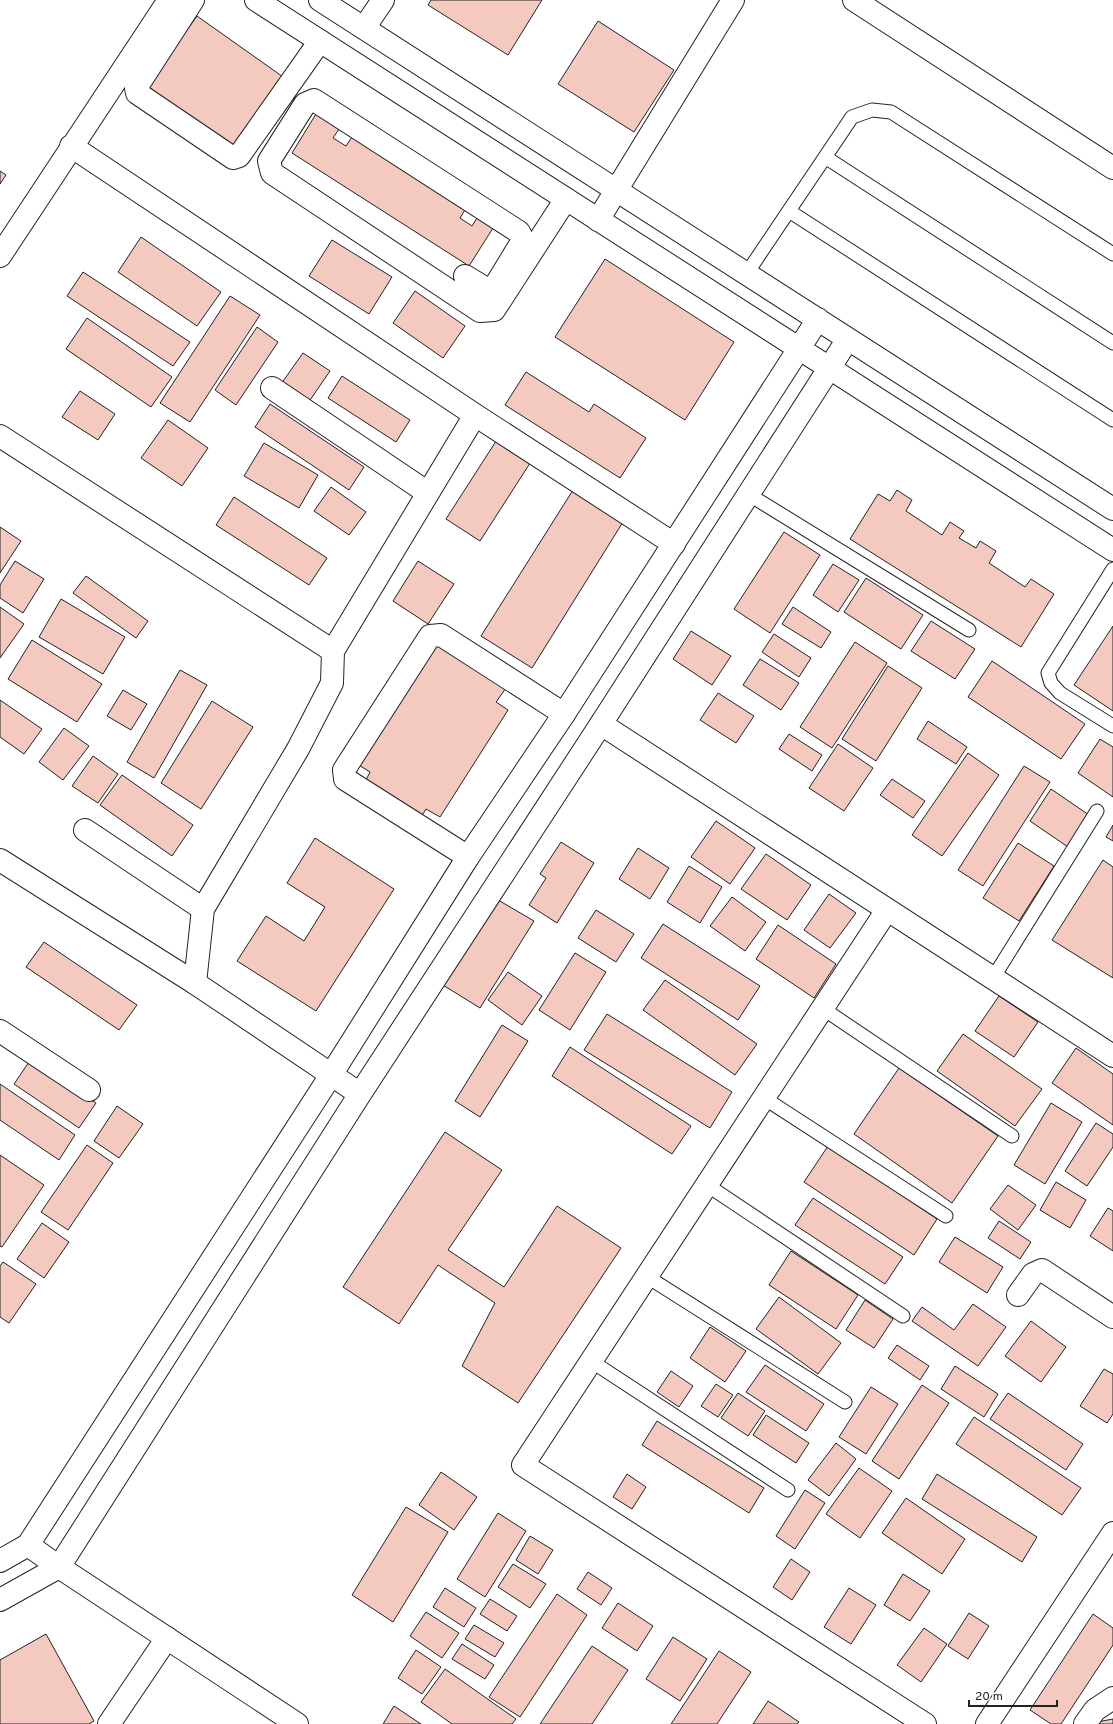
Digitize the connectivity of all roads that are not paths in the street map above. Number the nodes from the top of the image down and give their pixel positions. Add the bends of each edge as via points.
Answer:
1 (169, 0) edge
2 (193, 0) edge
3 (256, 0) edge
4 (320, 0) edge
5 (383, 0) edge
6 (733, 0) edge
7 (854, 0) edge
8 (364, 28) junction
9 (320, 41) junction
10 (71, 146) junction
11 (825, 157) junction
12 (1113, 168) edge
13 (616, 190) junction
14 (566, 199) junction
15 (789, 211) junction
16 (598, 220) junction
17 (1113, 254) edge
18 (0, 256) edge
19 (746, 273) junction
20 (464, 276) dead end
21 (818, 319) junction
22 (848, 338) junction
23 (1113, 342) edge
24 (799, 348) junction
25 (829, 368) junction
26 (272, 388) dead end
27 (475, 415) junction
28 (1113, 420) edge
29 (0, 436) edge
30 (428, 493) junction
31 (748, 494) junction
32 (1113, 509) edge
33 (674, 544) junction
34 (1113, 550) edge
35 (1113, 569) edge
36 (969, 630) dead end
37 (334, 650) junction
38 (564, 714) junction
39 (601, 724) junction
40 (1113, 726) edge
41 (1097, 811) dead end
42 (85, 830) dead end
43 (468, 857) junction
44 (0, 860) edge
45 (204, 909) junction
46 (887, 910) junction
47 (993, 978) junction
48 (195, 983) junction
49 (822, 1008) junction
50 (0, 1031) edge
51 (1113, 1056) edge
52 (331, 1075) junction
53 (90, 1090) dead end
54 (360, 1094) junction
55 (764, 1098) junction
56 (1012, 1136) dead end
57 (706, 1185) junction
58 (946, 1216) dead end
59 (646, 1276) junction
60 (1018, 1295) dead end
61 (903, 1316) dead end
62 (1113, 1317) edge
63 (591, 1361) junction
64 (845, 1402) dead end
65 (788, 1490) dead end
66 (1113, 1533) edge
67 (28, 1545) junction
68 (0, 1560) edge
69 (59, 1567) junction
70 (0, 1600) edge
71 (166, 1638) junction
72 (1113, 1698) edge
73 (109, 1724) edge
74 (297, 1724) edge
75 (925, 1724) edge
76 (987, 1724) edge
77 (1085, 1724) edge

1 - 10 street
2 - 9 street via 136,88 137,93 234,158 239,156
3 - 9 street
4 - 8 street
5 - 8 street
6 - 13 street
7 - 12 street
8 - 13 street
9 - 14 street
10 - 18 street
10 - 27 street
11 - 15 lane
11 - 17 lane via 852,117 872,110 891,112
11 - 23 lane
13 - 16 street
13 - 19 street
14 - 16 street
14 - 20 street via 494,310 480,311 272,173 269,161 305,104 314,100 519,232 523,240 495,286 488,290
15 - 19 lane
15 - 28 lane
16 - 24 street
19 - 21 street
21 - 22 street
21 - 24 street
22 - 25 street
22 - 32 street
24 - 25 street
24 - 33 street
25 - 31 street
25 - 34 street
26 - 30 street
27 - 30 street
27 - 33 street
29 - 37 street
30 - 37 street
31 - 36 lane
31 - 39 street
33 - 38 street
35 - 40 lane via 1048,673 1051,683 1060,693
37 - 45 street via 332,683 298,749
38 - 43 street
38 - 43 street via 441,635 430,636 344,770 345,779
39 - 46 street
39 - 54 street
41 - 47 lane
42 - 45 street
43 - 52 street
44 - 48 street
45 - 48 street
46 - 47 street
46 - 49 street
47 - 51 street
48 - 52 street
49 - 55 street
49 - 56 lane
50 - 53 street
52 - 54 street
52 - 67 street
54 - 69 street
55 - 57 street
55 - 58 lane
57 - 59 street
57 - 61 lane
59 - 63 street
59 - 64 lane
60 - 62 street via 1033,1274 1042,1270
63 - 65 lane
63 - 75 street via 522,1465
66 - 76 street
67 - 68 street
67 - 69 street
69 - 70 street
69 - 71 street
71 - 73 street
71 - 74 street
72 - 77 street via 1095,1710

